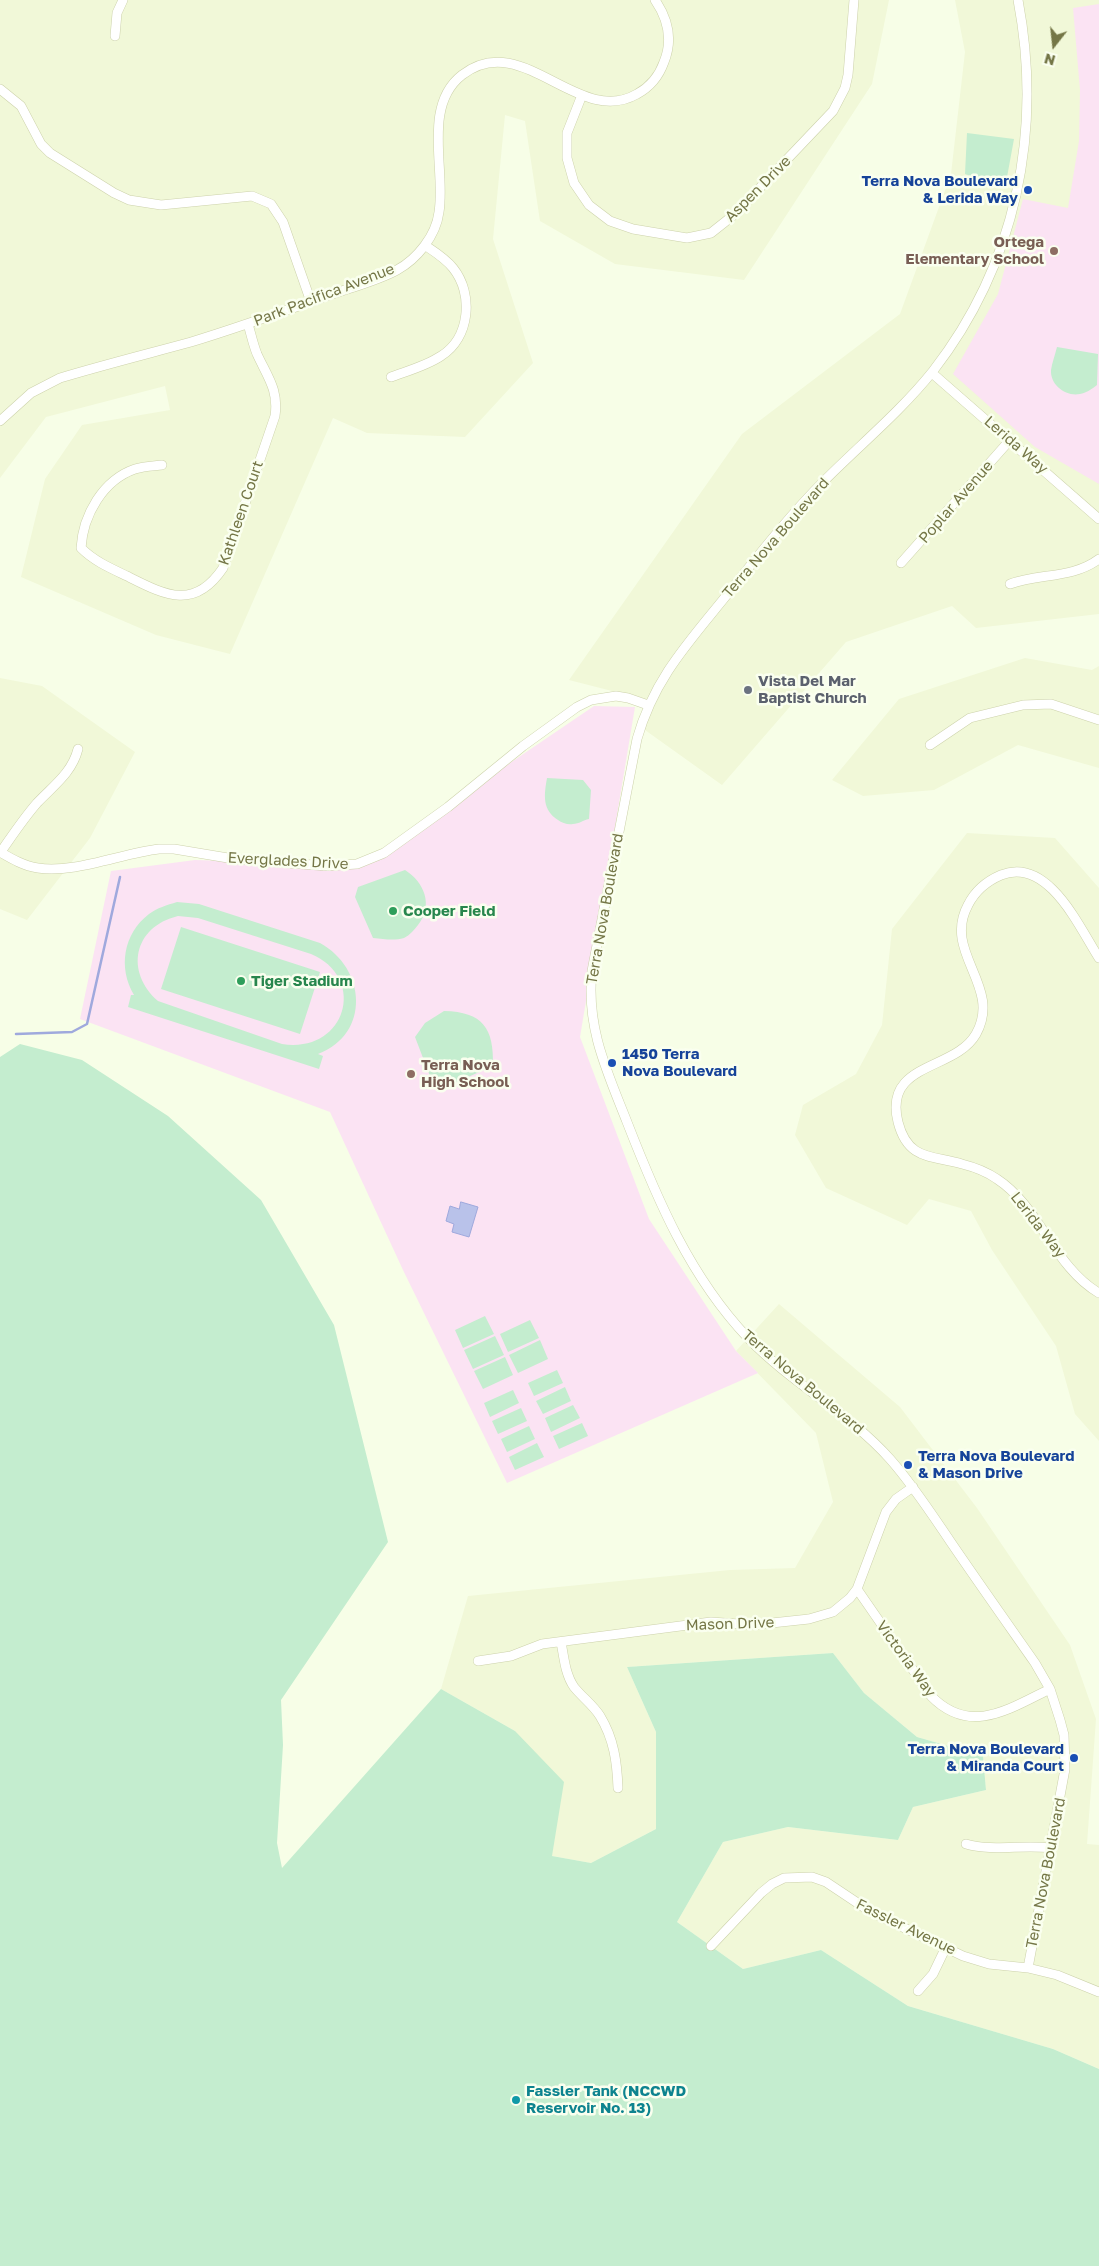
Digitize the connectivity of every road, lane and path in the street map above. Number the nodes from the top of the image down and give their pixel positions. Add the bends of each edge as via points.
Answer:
1 (123, 0) edge
2 (655, 0) edge
3 (854, 0) edge
4 (1018, 0) edge
5 (114, 36) dead end
6 (0, 89) edge
7 (582, 95) junction
8 (426, 246) junction
9 (311, 302) junction
10 (248, 324) junction
11 (932, 373) junction
12 (390, 377) dead end
13 (0, 421) edge
14 (1010, 440) junction
15 (162, 465) dead end
16 (1099, 519) edge
17 (1099, 559) edge
18 (901, 563) dead end
19 (1010, 584) dead end
20 (648, 705) junction
21 (1099, 720) edge
22 (930, 745) dead end
23 (78, 749) dead end
24 (0, 852) edge
25 (1099, 958) edge
26 (1099, 1293) edge
27 (913, 1487) junction
28 (857, 1590) junction
29 (561, 1642) junction
30 (478, 1661) dead end
31 (1050, 1689) junction
32 (618, 1788) dead end
33 (966, 1844) dead end
34 (1051, 1848) junction
35 (711, 1946) dead end
36 (946, 1947) junction
37 (1028, 1968) junction
38 (918, 1991) dead end
39 (1099, 1992) edge

1 - 5 street via 117,13
2 - 7 street, Park Pacifica Avenue via 662,10 669,33 666,56 655,79 646,89 620,101 601,101
3 - 7 street, Aspen Drive via 848,75 833,112 735,214 711,233 687,238 632,229 610,221 589,205 574,183 567,158 567,133
4 - 11 street, Terra Nova Boulevard via 1025,41 1028,109 1016,199 985,286
6 - 9 street via 21,106 41,144 50,153 129,200 161,205 252,196 271,204 283,222
7 - 8 street, Park Pacifica Avenue via 514,64 486,64 461,75 441,106 440,213
8 - 9 street, Park Pacifica Avenue via 397,270
8 - 12 street via 452,266 463,284 467,307 463,327 442,356
9 - 10 street, Park Pacifica Avenue
10 - 13 street, Park Pacifica Avenue via 60,378 32,393
10 - 15 street, Kathleen Court via 256,352 274,385 275,416 223,568 209,586 188,595 171,595 151,588 92,558 81,548 82,535 91,513 100,495 114,480 138,468
11 - 14 street, Lerida Way
11 - 20 street, Terra Nova Boulevard via 811,495 768,544 678,657
14 - 16 street, Lerida Way
14 - 18 street, Poplar Avenue
17 - 19 street via 1072,572
20 - 24 street, Everglades Drive via 616,696 591,700 577,707 384,853 357,864 327,866 234,859 159,849 53,869 25,865
20 - 27 street, Terra Nova Boulevard via 634,757 592,971 591,1008 602,1058 660,1205 698,1273 722,1308 766,1355 888,1456
21 - 22 street via 1051,704 1023,705 970,718
23 - 24 street via 67,773 36,804
25 - 26 street, Lerida Way via 1062,900 1043,880 1030,875 1005,874 982,886 967,906 961,929 965,952 984,998 976,1034 948,1058 908,1078 899,1095 897,1112 902,1133 915,1151 974,1168 996,1178 1015,1193 1062,1257 1089,1288
27 - 28 street, Mason Drive via 896,1499 886,1512
27 - 31 street, Terra Nova Boulevard
28 - 29 street, Mason Drive via 833,1612 809,1619 753,1625 711,1622
28 - 31 street, Victoria Way via 931,1696 951,1712 971,1716 994,1715
29 - 30 street, Mason Drive
29 - 32 street via 573,1685 599,1715 614,1748
31 - 34 street, Terra Nova Boulevard via 1065,1751
33 - 34 street via 990,1848
34 - 37 street, Terra Nova Boulevard
35 - 36 street, Fassler Avenue via 767,1888 784,1878 799,1876 826,1882 859,1906
36 - 37 street, Fassler Avenue via 989,1964
36 - 38 street via 933,1974
37 - 39 street, Fassler Avenue via 1072,1980

